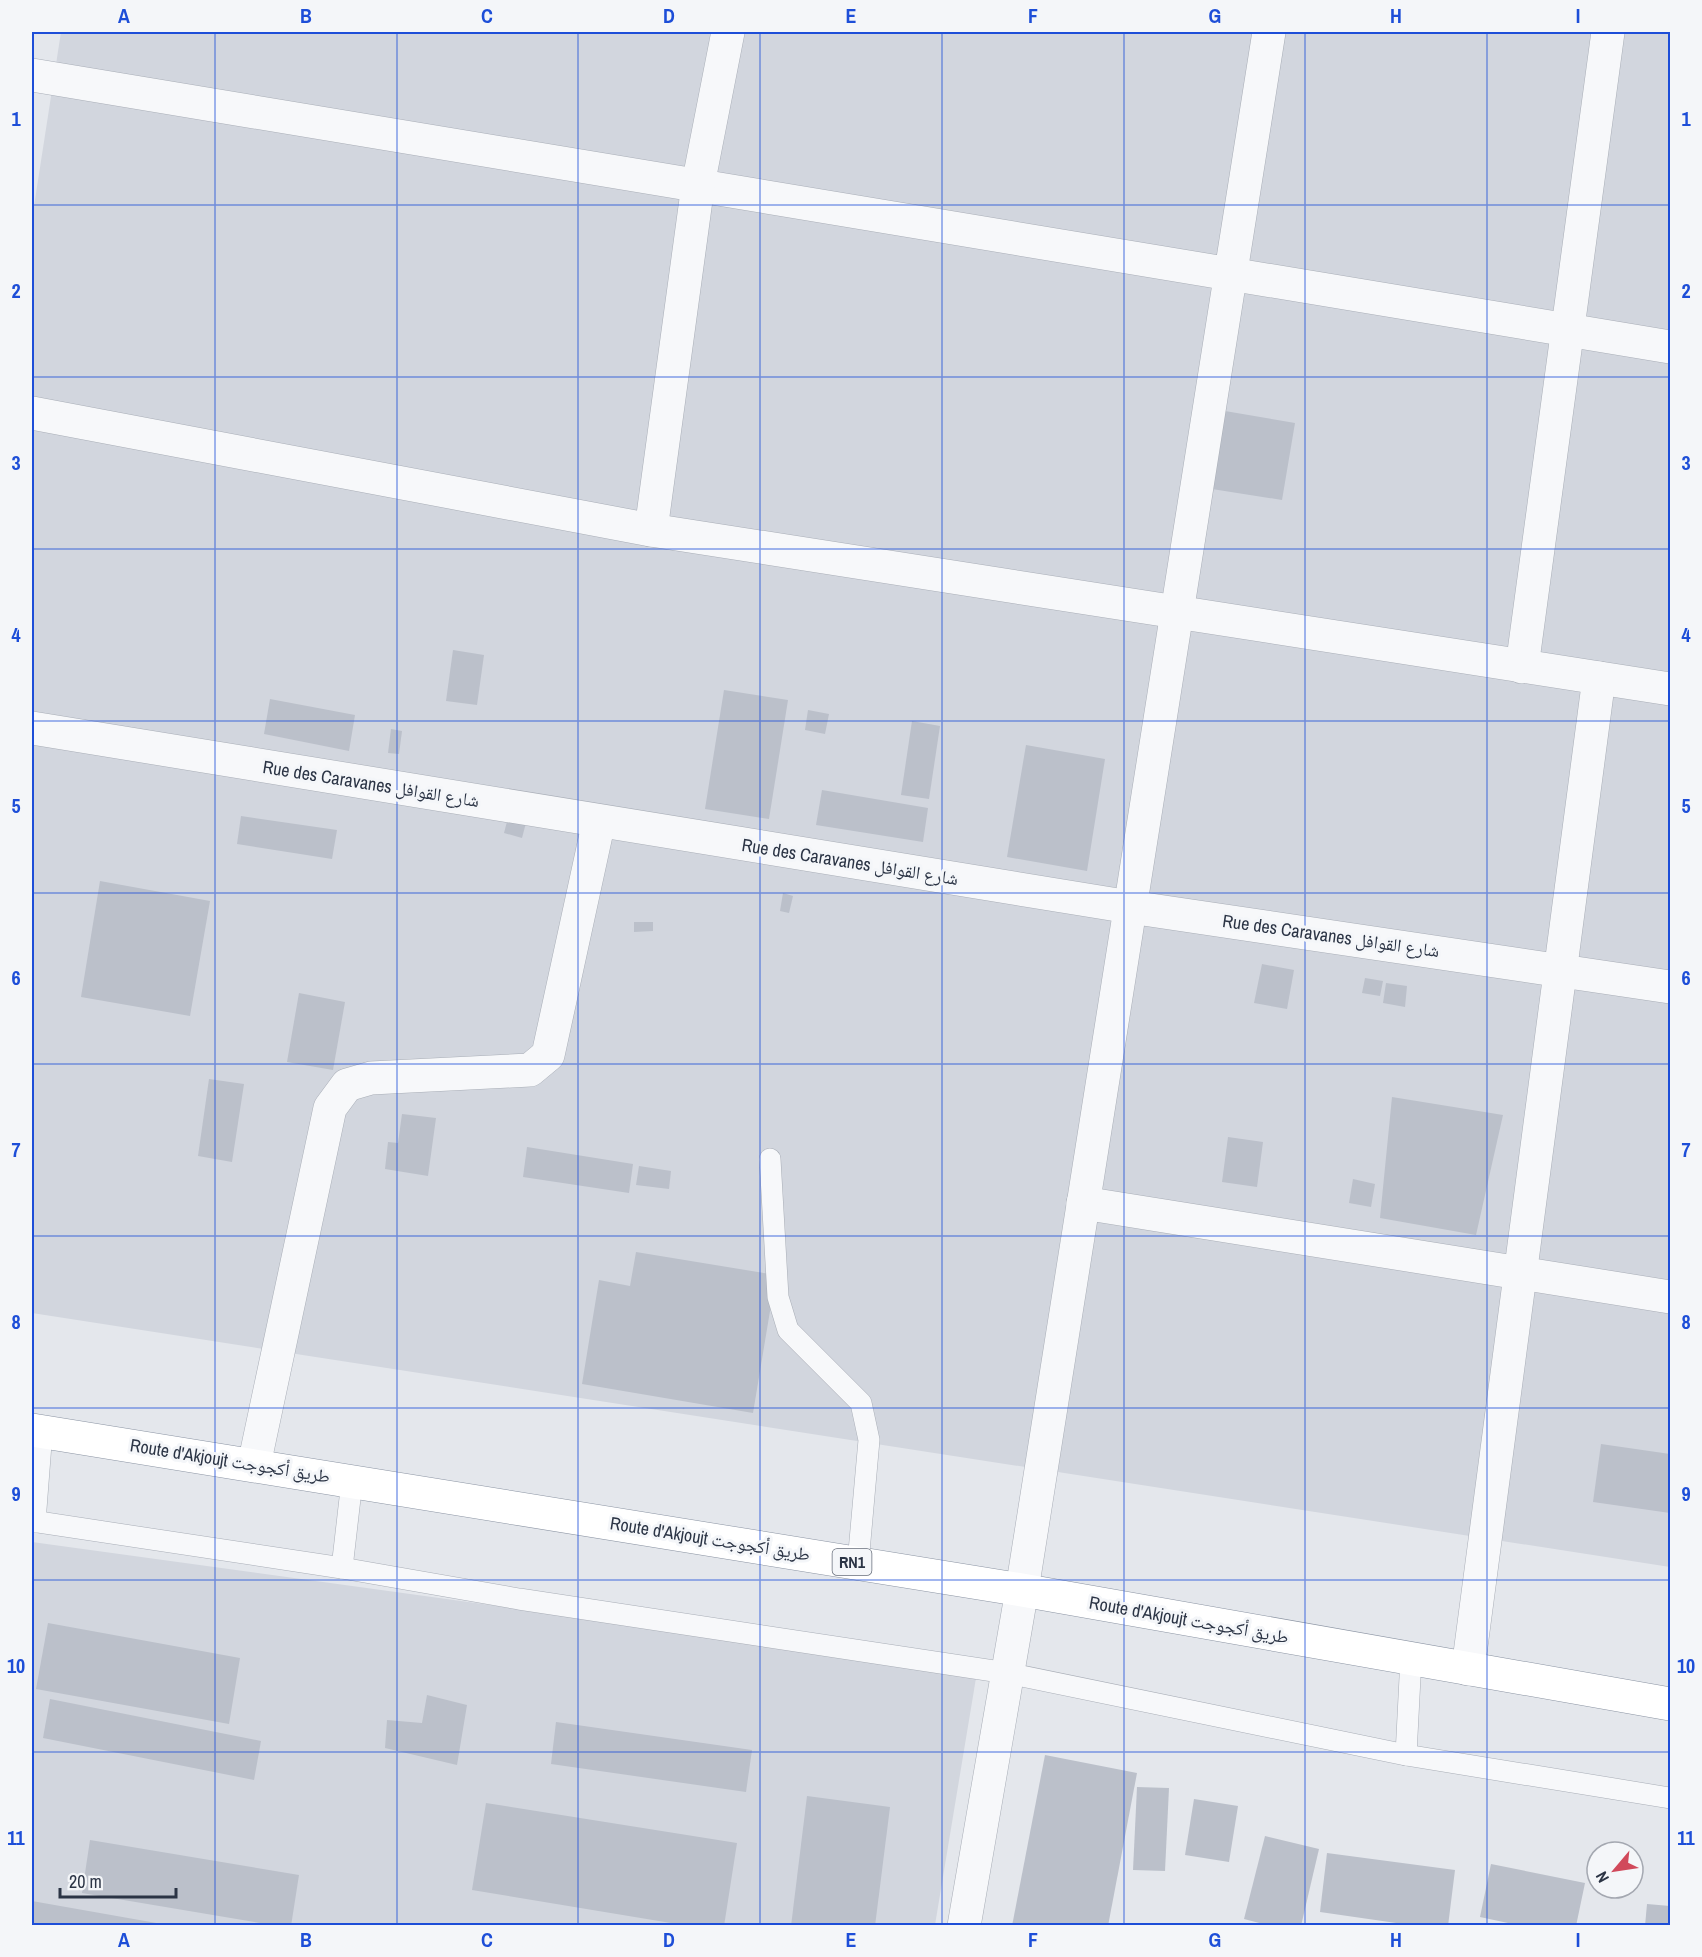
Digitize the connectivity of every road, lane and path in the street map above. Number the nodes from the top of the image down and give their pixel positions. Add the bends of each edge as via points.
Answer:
1 (728, 32) edge
2 (1269, 32) edge
3 (1608, 32) edge
4 (32, 75) edge
5 (698, 185) junction
6 (1230, 273) junction
7 (1567, 330) junction
8 (1671, 347) edge
9 (32, 412) edge
10 (651, 530) junction
11 (1177, 612) junction
12 (1522, 666) junction
13 (1599, 678) junction
14 (1671, 689) edge
15 (32, 728) edge
16 (599, 821) junction
17 (1130, 907) junction
18 (1560, 969) junction
19 (1671, 987) edge
20 (770, 1159) dead end
21 (1083, 1203) junction
22 (1520, 1272) junction
23 (1671, 1297) edge
24 (37, 1431) edge
25 (254, 1465) junction
26 (352, 1481) junction
27 (33, 1521) edge
28 (858, 1563) junction
29 (342, 1568) junction
30 (1022, 1590) junction
31 (1411, 1658) junction
32 (1468, 1669) junction
33 (1007, 1673) junction
34 (1671, 1704) edge
35 (1406, 1755) junction
36 (1671, 1798) edge
37 (964, 1926) edge

1 - 5 street
2 - 6 street
3 - 7 street
4 - 5 street
5 - 6 street
5 - 10 street
6 - 7 street
6 - 11 street
7 - 8 street
7 - 12 street
9 - 10 street
10 - 11 street
11 - 12 street
11 - 17 street
12 - 13 street
13 - 14 street
13 - 18 street
15 - 16 street, Rue des Caravanes شارع القوافل
16 - 17 street, Rue des Caravanes شارع القوافل
16 - 25 street via 548,1055 530,1070 371,1078 347,1085 330,1108
17 - 18 street, Rue des Caravanes شارع القوافل
17 - 21 street
18 - 19 street, Rue des Caravanes شارع القوافل
18 - 22 street
20 - 28 lane via 778,1297 788,1330 861,1403 863,1412 869,1440
21 - 22 street
21 - 30 street
22 - 23 street
22 - 32 street
24 - 25 highway, Route d'Akjoujt طريق أكجوجت / RN1
24 - 27 lane
25 - 26 highway, Route d'Akjoujt طريق أكجوجت / RN1
26 - 28 highway, Route d'Akjoujt طريق أكجوجت / RN1
26 - 29 lane
27 - 29 lane
28 - 30 highway, Route d'Akjoujt طريق أكجوجت / RN1
29 - 33 lane via 519,1599
30 - 31 highway, Route d'Akjoujt طريق أكجوجت / RN1
30 - 33 street
31 - 32 highway, Route d'Akjoujt طريق أكجوجت / RN1
31 - 35 lane
32 - 34 highway, Route d'Akjoujt طريق أكجوجت / RN1
33 - 35 lane
33 - 37 street
35 - 36 lane

